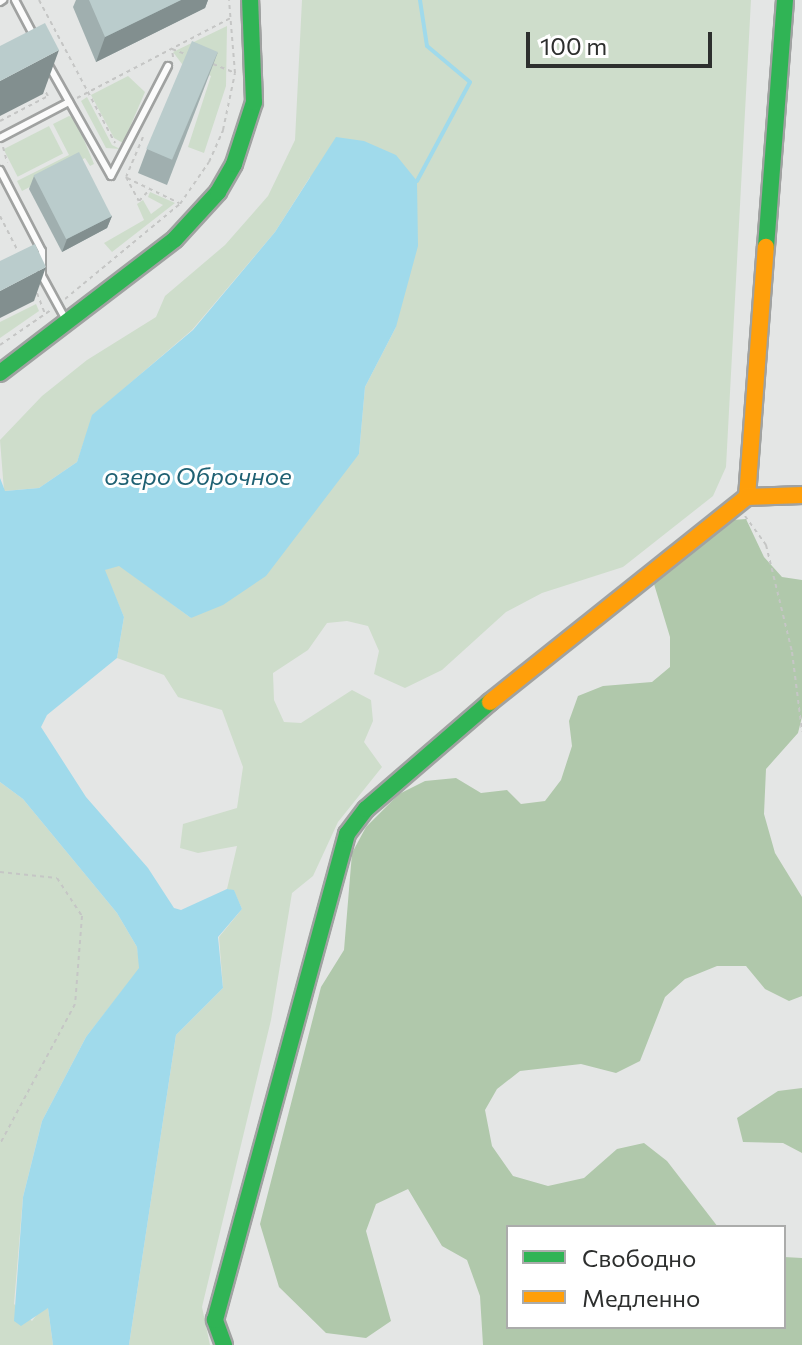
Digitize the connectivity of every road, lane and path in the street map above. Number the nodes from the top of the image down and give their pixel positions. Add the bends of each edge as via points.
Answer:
1 (15, 0) edge
2 (39, 0) edge
3 (229, 0) edge
4 (250, 0) edge
5 (785, 0) edge
6 (232, 17) junction
7 (36, 40) junction
8 (28, 44) edge
9 (172, 49) junction
10 (197, 59) edge
11 (210, 63) edge
12 (171, 64) joint
13 (235, 73) junction
14 (40, 80) edge
15 (87, 93) junction
16 (69, 102) junction
17 (0, 121) edge
18 (147, 127) dead end
19 (0, 138) edge
20 (13, 142) dead end
21 (129, 149) junction
22 (136, 152) junction
23 (0, 168) edge
24 (117, 173) junction
25 (126, 177) junction
26 (150, 189) junction
27 (180, 204) junction
28 (0, 216) edge
29 (42, 251) junction
30 (23, 261) joint
31 (36, 291) edge
32 (56, 306) junction
33 (45, 315) junction
34 (68, 323) junction
35 (0, 345) edge
36 (0, 373) edge
37 (802, 495) edge
38 (742, 501) junction
39 (802, 731) edge
40 (0, 872) edge
41 (0, 1144) edge
42 (224, 1345) edge

1 - 7 lane
2 - 15 path
3 - 6 path
4 - 34 street via 254,102 234,164 218,192 175,239
5 - 38 street
6 - 9 path
6 - 13 path
7 - 8 lane
7 - 16 lane
9 - 10 path
9 - 12 path
9 - 15 path
11 - 13 path
12 - 21 lane
13 - 27 path via 223,130
14 - 17 path via 48,96
15 - 16 path
15 - 21 path via 113,142
16 - 19 lane
16 - 24 lane via 79,111 111,176
18 - 22 path
20 - 23 path via 0,149 7,163
21 - 22 path
21 - 24 lane
22 - 25 path
23 - 29 lane
24 - 25 path
25 - 26 path
25 - 26 path via 139,201
26 - 27 path
27 - 32 path
28 - 30 path
29 - 30 lane
29 - 32 lane via 42,276
31 - 33 path
32 - 33 path
32 - 34 lane
33 - 35 path
34 - 36 street
37 - 38 street
38 - 39 path via 766,545 792,652
38 - 42 street via 543,656 366,809 347,834 215,1320
40 - 41 path via 57,878 82,916 75,1004

